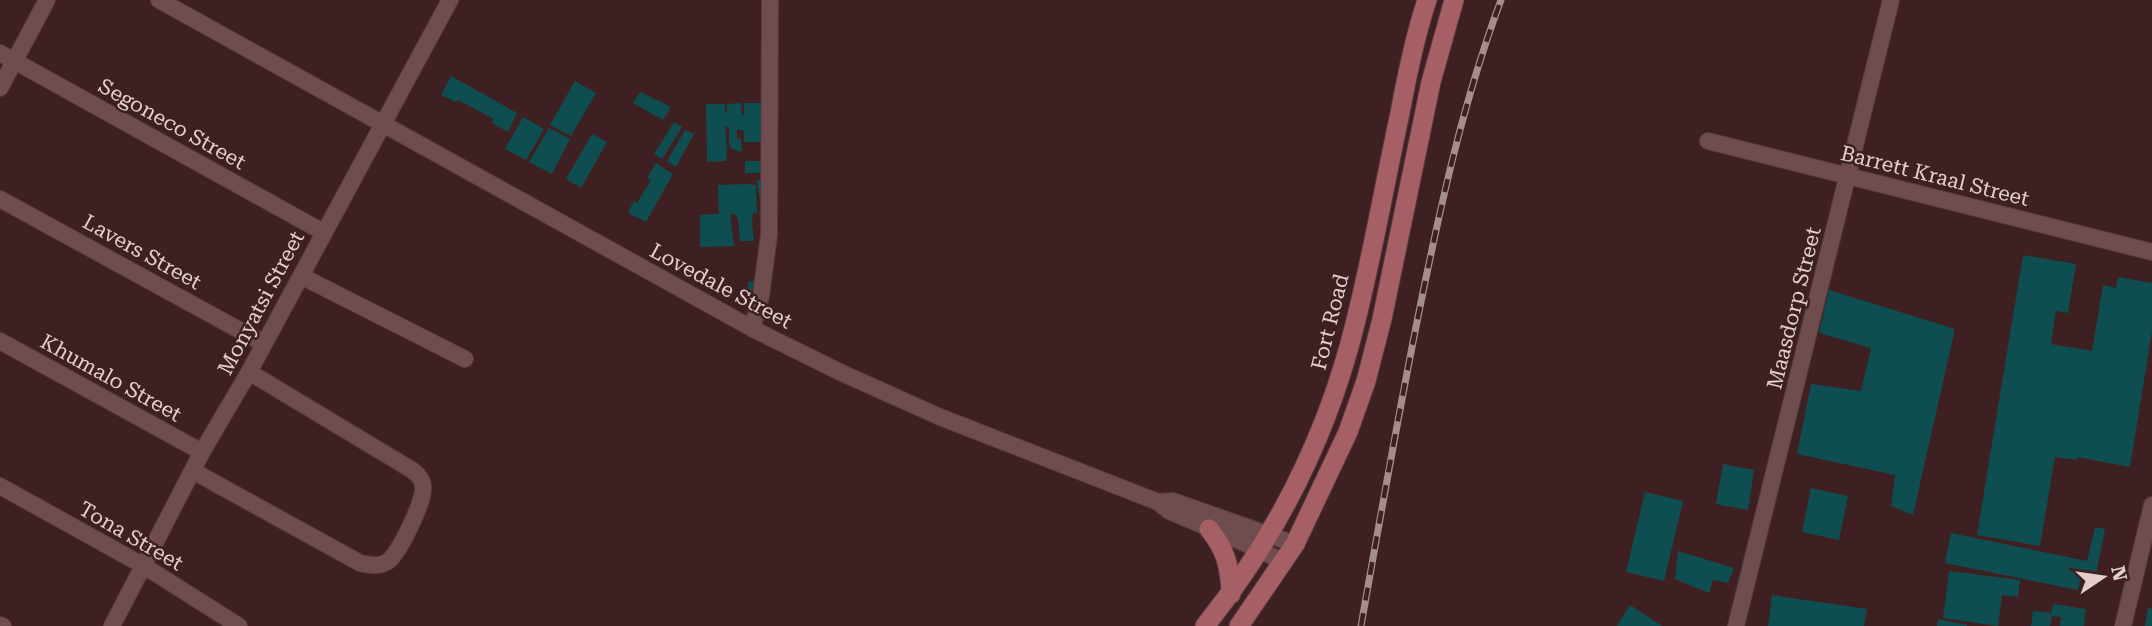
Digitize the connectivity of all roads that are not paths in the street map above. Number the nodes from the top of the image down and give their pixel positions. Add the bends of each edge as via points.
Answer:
1 (47, 0) edge
2 (159, 0) edge
3 (450, 0) edge
4 (1427, 0) edge
5 (1454, 0) edge
6 (1891, 0) edge
7 (765, 1) edge
8 (0, 53) edge
9 (15, 61) junction
10 (0, 88) edge
11 (383, 125) junction
12 (1708, 141) dead end
13 (1848, 177) junction
14 (0, 199) edge
15 (323, 232) junction
16 (2152, 252) edge
17 (301, 276) junction
18 (752, 329) junction
19 (0, 341) edge
20 (263, 343) junction
21 (465, 359) dead end
22 (249, 372) junction
23 (202, 452) junction
24 (193, 471) junction
25 (0, 486) edge
26 (1158, 502) junction
27 (2152, 505) edge
28 (1209, 529) junction
29 (1265, 542) junction
30 (1295, 544) junction
31 (1284, 562) junction
32 (144, 566) junction
33 (1231, 594) junction
34 (112, 626) edge
35 (239, 626) edge
36 (1205, 626) edge
37 (1239, 626) edge
38 (1736, 626) edge
39 (2123, 626) edge

1 - 9 street
2 - 11 street, Lovedale Street
3 - 11 street, Monyatsi Street
4 - 29 main road, Fort Road via 1340,377 1309,457
5 - 30 main road via 1366,381
6 - 13 street, Maasdorp Street
7 - 18 street via 769,234
8 - 9 street, Segoneco Street
9 - 10 street
9 - 15 street, Segoneco Street
11 - 15 street, Monyatsi Street
11 - 18 street, Lovedale Street
12 - 13 street, Barrett Kraal Street
13 - 16 street, Barrett Kraal Street
13 - 38 street, Maasdorp Street
14 - 20 street, Lavers Street
15 - 17 street, Monyatsi Street
17 - 20 street, Monyatsi Street
17 - 21 street
18 - 26 street, Lovedale Street via 940,417
19 - 23 street, Khumalo Street
20 - 22 street, Monyatsi Street
22 - 23 street, Monyatsi Street
22 - 24 street via 421,478 422,499 395,555 377,566 360,563
23 - 24 street, Monyatsi Street
24 - 32 street, Monyatsi Street
25 - 32 street, Tona Street
26 - 28 street, Lovedale Street
26 - 29 street via 1173,501
27 - 39 street
28 - 29 street, Lovedale Street
28 - 33 main road via 1227,555
29 - 30 street
29 - 31 street, Lovedale Street
29 - 33 main road, Fort Road
30 - 31 main road
31 - 37 main road
32 - 34 street, Monyatsi Street
32 - 35 street, Tona Street
33 - 36 main road, Fort Road

